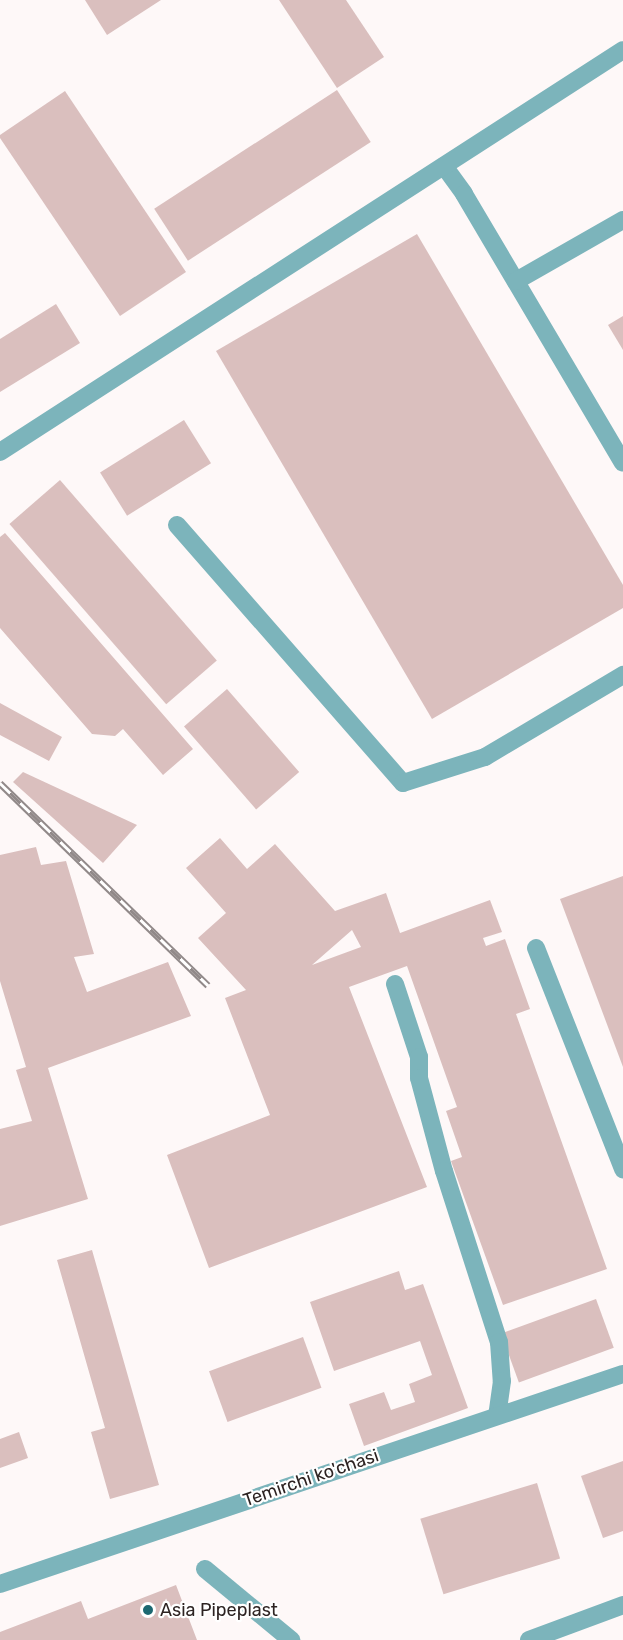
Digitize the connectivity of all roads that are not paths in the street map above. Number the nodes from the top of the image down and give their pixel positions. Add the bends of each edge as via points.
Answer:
1 (623, 50) edge
2 (444, 166) junction
3 (623, 220) edge
4 (516, 281) junction
5 (0, 452) edge
6 (623, 463) edge
7 (177, 525) dead end
8 (623, 675) edge
9 (536, 948) dead end
10 (395, 984) dead end
11 (623, 1169) edge
12 (623, 1374) edge
13 (497, 1416) junction
14 (205, 1569) dead end
15 (0, 1584) edge
16 (623, 1605) edge
17 (291, 1640) edge
18 (529, 1640) edge

1 - 2 lane
2 - 4 lane
2 - 5 lane
3 - 4 lane
4 - 6 lane
7 - 8 lane via 403,783 485,757
9 - 11 lane
10 - 13 lane via 419,1057 419,1078 444,1171 499,1342 502,1381
12 - 13 lane, Temirchi ko'chasi
13 - 15 lane, Temirchi ko'chasi
14 - 17 lane
16 - 18 lane

